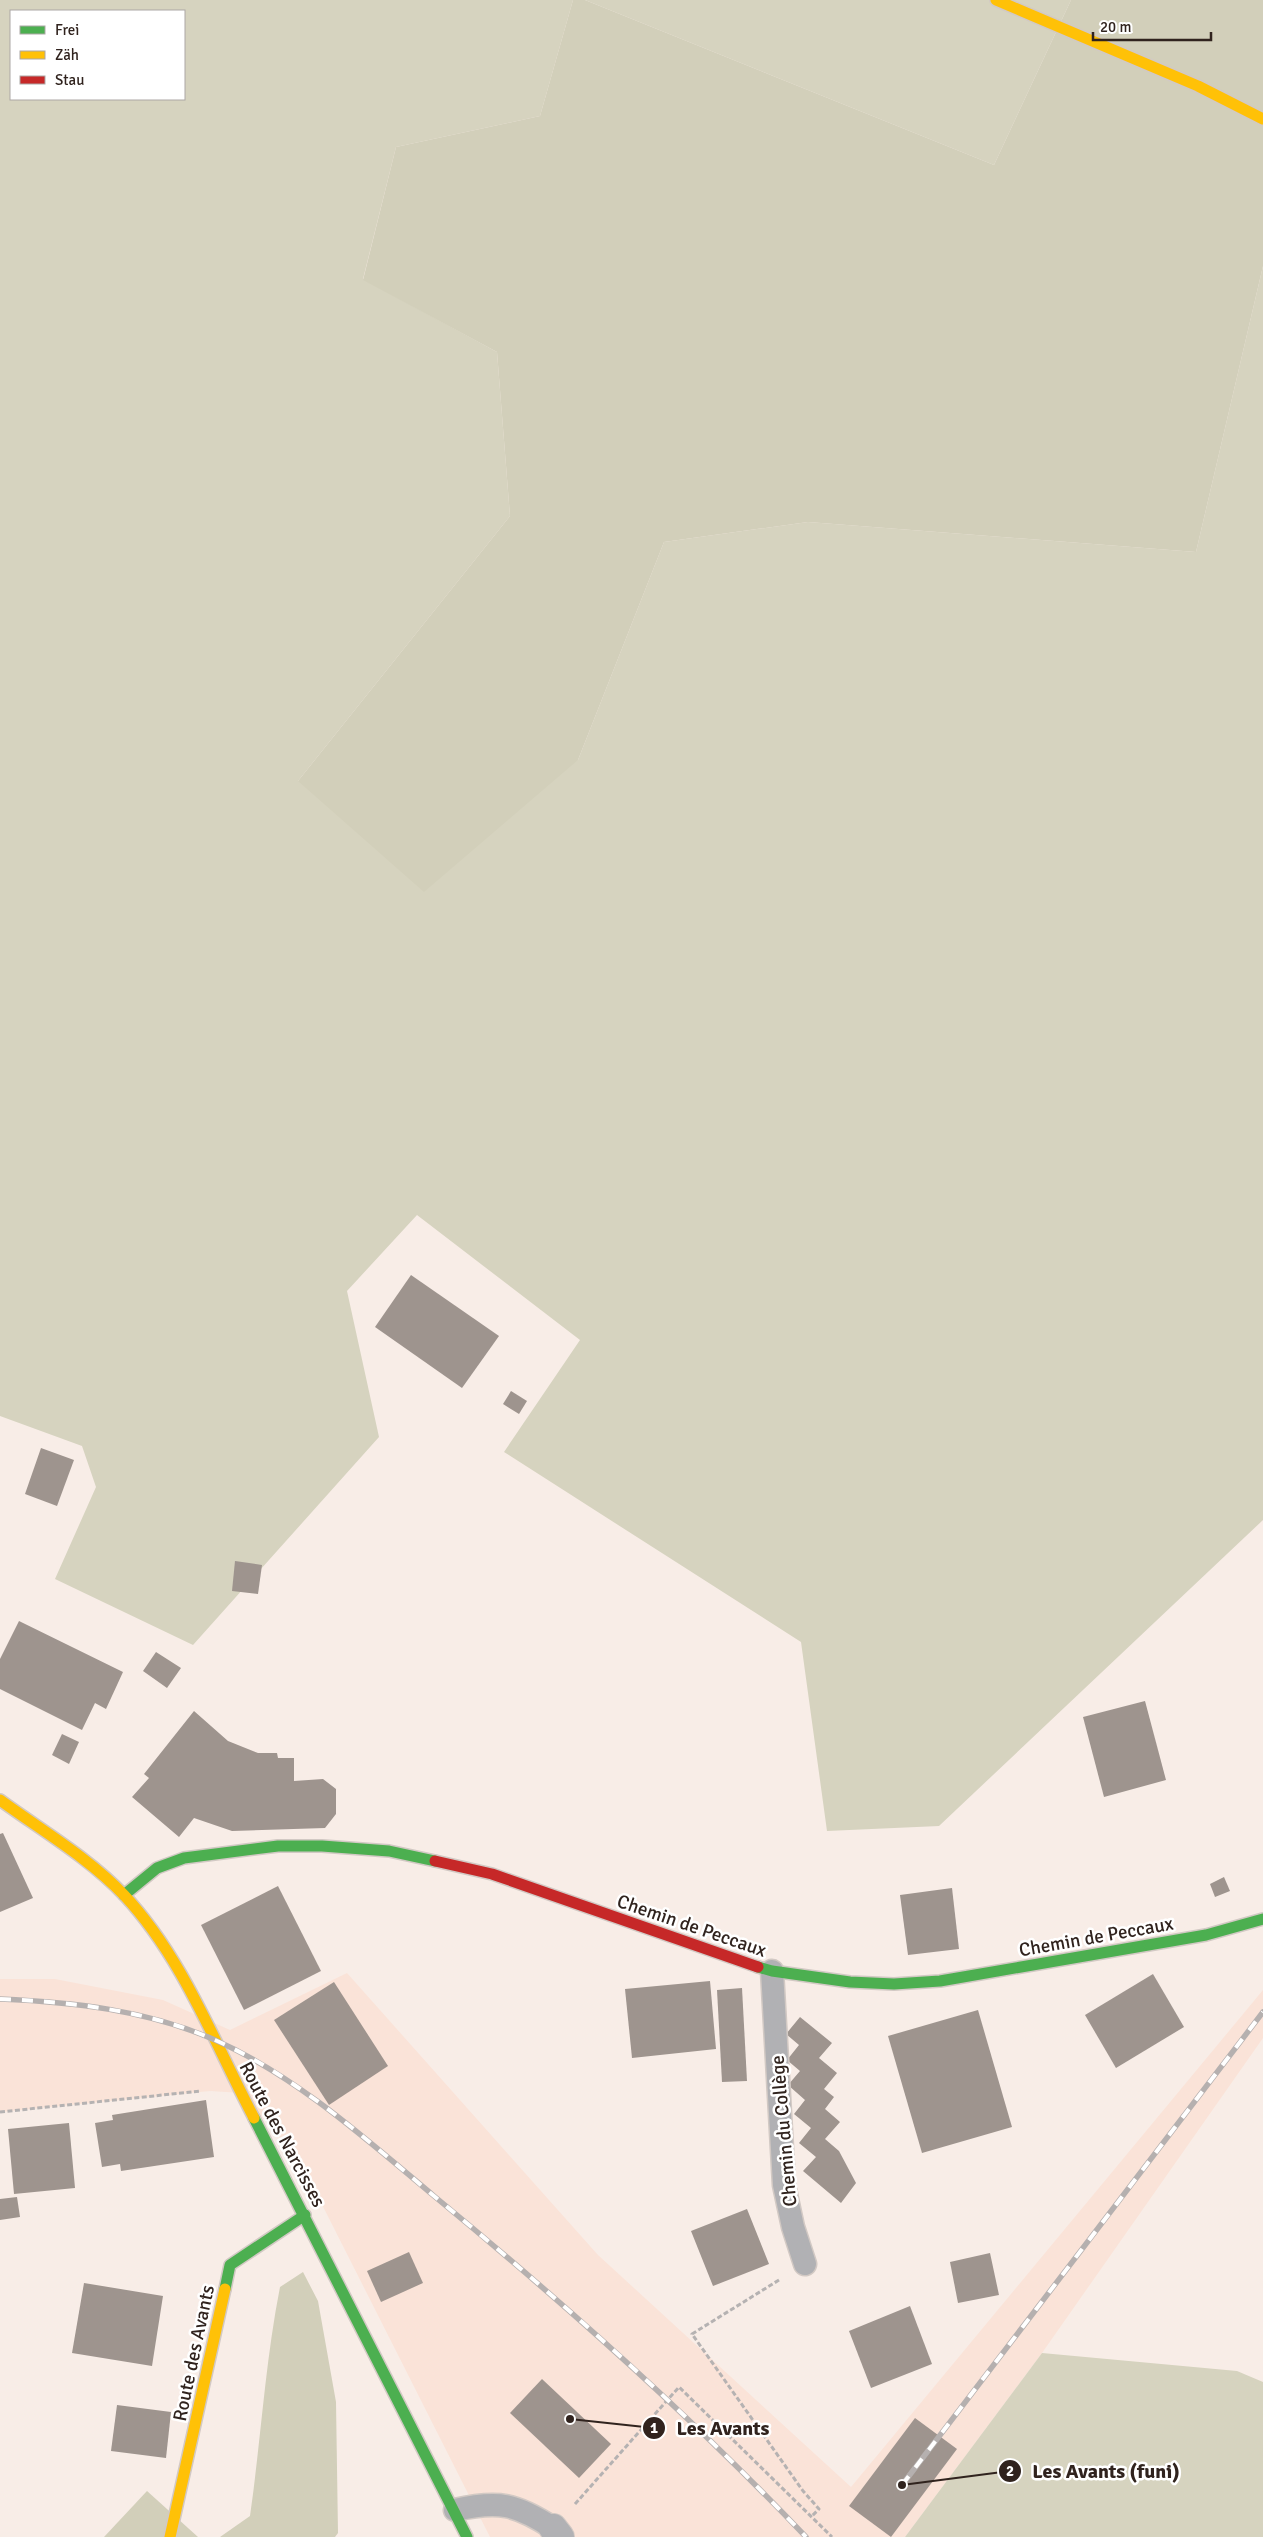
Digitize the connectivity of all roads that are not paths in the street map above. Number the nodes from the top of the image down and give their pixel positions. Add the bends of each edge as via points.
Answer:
1 (996, 0) edge
2 (1263, 119) edge
3 (0, 1800) edge
4 (124, 1895) junction
5 (1263, 1919) edge
6 (772, 1970) junction
7 (305, 2215) junction
8 (805, 2264) road end
9 (456, 2510) junction
10 (557, 2533) edge
11 (170, 2537) edge
12 (467, 2537) edge

1 - 2 street via 1198,86
3 - 4 street, Route des Narcisses via 66,1846
4 - 6 street, Chemin de Peccaux via 157,1868 184,1858 278,1846 389,1851 492,1874 725,1957
4 - 7 street, Route des Narcisses via 166,1947 179,1969
5 - 6 street, Chemin de Peccaux via 1206,1935 940,1981 850,1982
6 - 8 lane, Chemin du Collège via 784,2185
7 - 9 street, Route des Narcisses
7 - 11 street, Route des Avants via 230,2266
9 - 10 lane via 483,2504 506,2505 531,2514
9 - 12 street, Route des Narcisses

